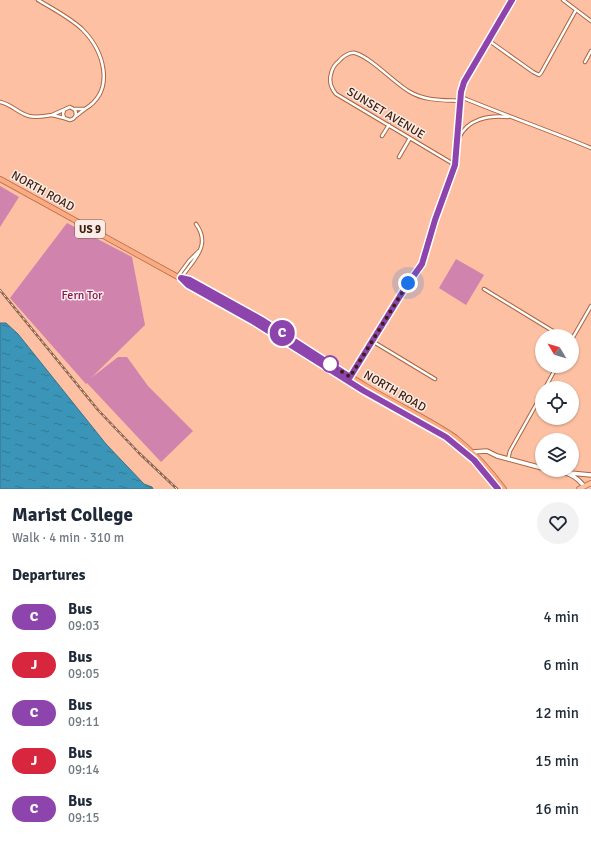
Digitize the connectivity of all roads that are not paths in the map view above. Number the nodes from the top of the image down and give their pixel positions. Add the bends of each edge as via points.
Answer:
1 (38, 0) edge
2 (512, 0) edge
3 (563, 0) edge
4 (576, 10) junction
5 (591, 21) edge
6 (488, 40) junction
7 (591, 51) edge
8 (585, 62) dead end
9 (461, 97) junction
10 (461, 101) junction
11 (0, 102) edge
12 (74, 109) junction
13 (85, 109) junction
14 (64, 110) junction
15 (52, 115) junction
16 (75, 117) junction
17 (64, 118) junction
18 (517, 118) junction
19 (389, 125) junction
20 (382, 136) dead end
21 (410, 138) junction
22 (458, 144) junction
23 (591, 148) edge
24 (399, 157) dead end
25 (455, 165) junction
26 (0, 179) edge
27 (196, 224) dead end
28 (180, 277) junction
29 (484, 289) dead end
30 (591, 306) edge
31 (550, 329) edge
32 (578, 329) edge
33 (372, 341) junction
34 (349, 379) junction
35 (435, 379) dead end
36 (535, 406) edge
37 (472, 452) junction
38 (507, 459) junction
39 (535, 466) edge
40 (579, 475) edge
41 (591, 476) edge
42 (575, 477) edge
43 (591, 483) edge
44 (584, 488) edge
45 (498, 489) edge
46 (504, 489) edge
47 (579, 489) edge

1 - 13 street via 78,26 98,53 103,71 103,86 97,98
2 - 6 street
3 - 4 street
4 - 5 street
4 - 6 street via 541,74 533,72
6 - 9 street via 465,78
7 - 8 street
9 - 10 street
9 - 18 street
10 - 19 street, SUNSET AVENUE via 418,96 362,57 354,53 344,56 330,74 332,89 336,94
10 - 22 street
11 - 15 street via 28,116
12 - 13 street
12 - 14 street via 68,107
12 - 16 street
13 - 16 street
14 - 15 street
14 - 17 street
15 - 17 street
16 - 17 street via 70,120
18 - 22 street via 494,116 477,121 462,132
18 - 23 street
19 - 20 street
19 - 21 street, SUNSET AVENUE
21 - 24 street
21 - 25 street, SUNSET AVENUE
22 - 25 street
25 - 33 street via 422,264
26 - 28 highway, NORTH ROAD / US 9
27 - 28 street via 201,232 200,251
28 - 34 highway, NORTH ROAD / US 9 via 249,313
29 - 31 street
30 - 32 street
33 - 34 street
33 - 35 street
34 - 37 highway, NORTH ROAD / US 9 via 443,430
34 - 45 highway, NORTH ROAD / US 9 via 441,434 466,453
36 - 38 street
37 - 38 street via 485,451
37 - 46 highway, US 9
38 - 39 street
40 - 41 street
42 - 44 street
43 - 44 main road
44 - 47 main road

